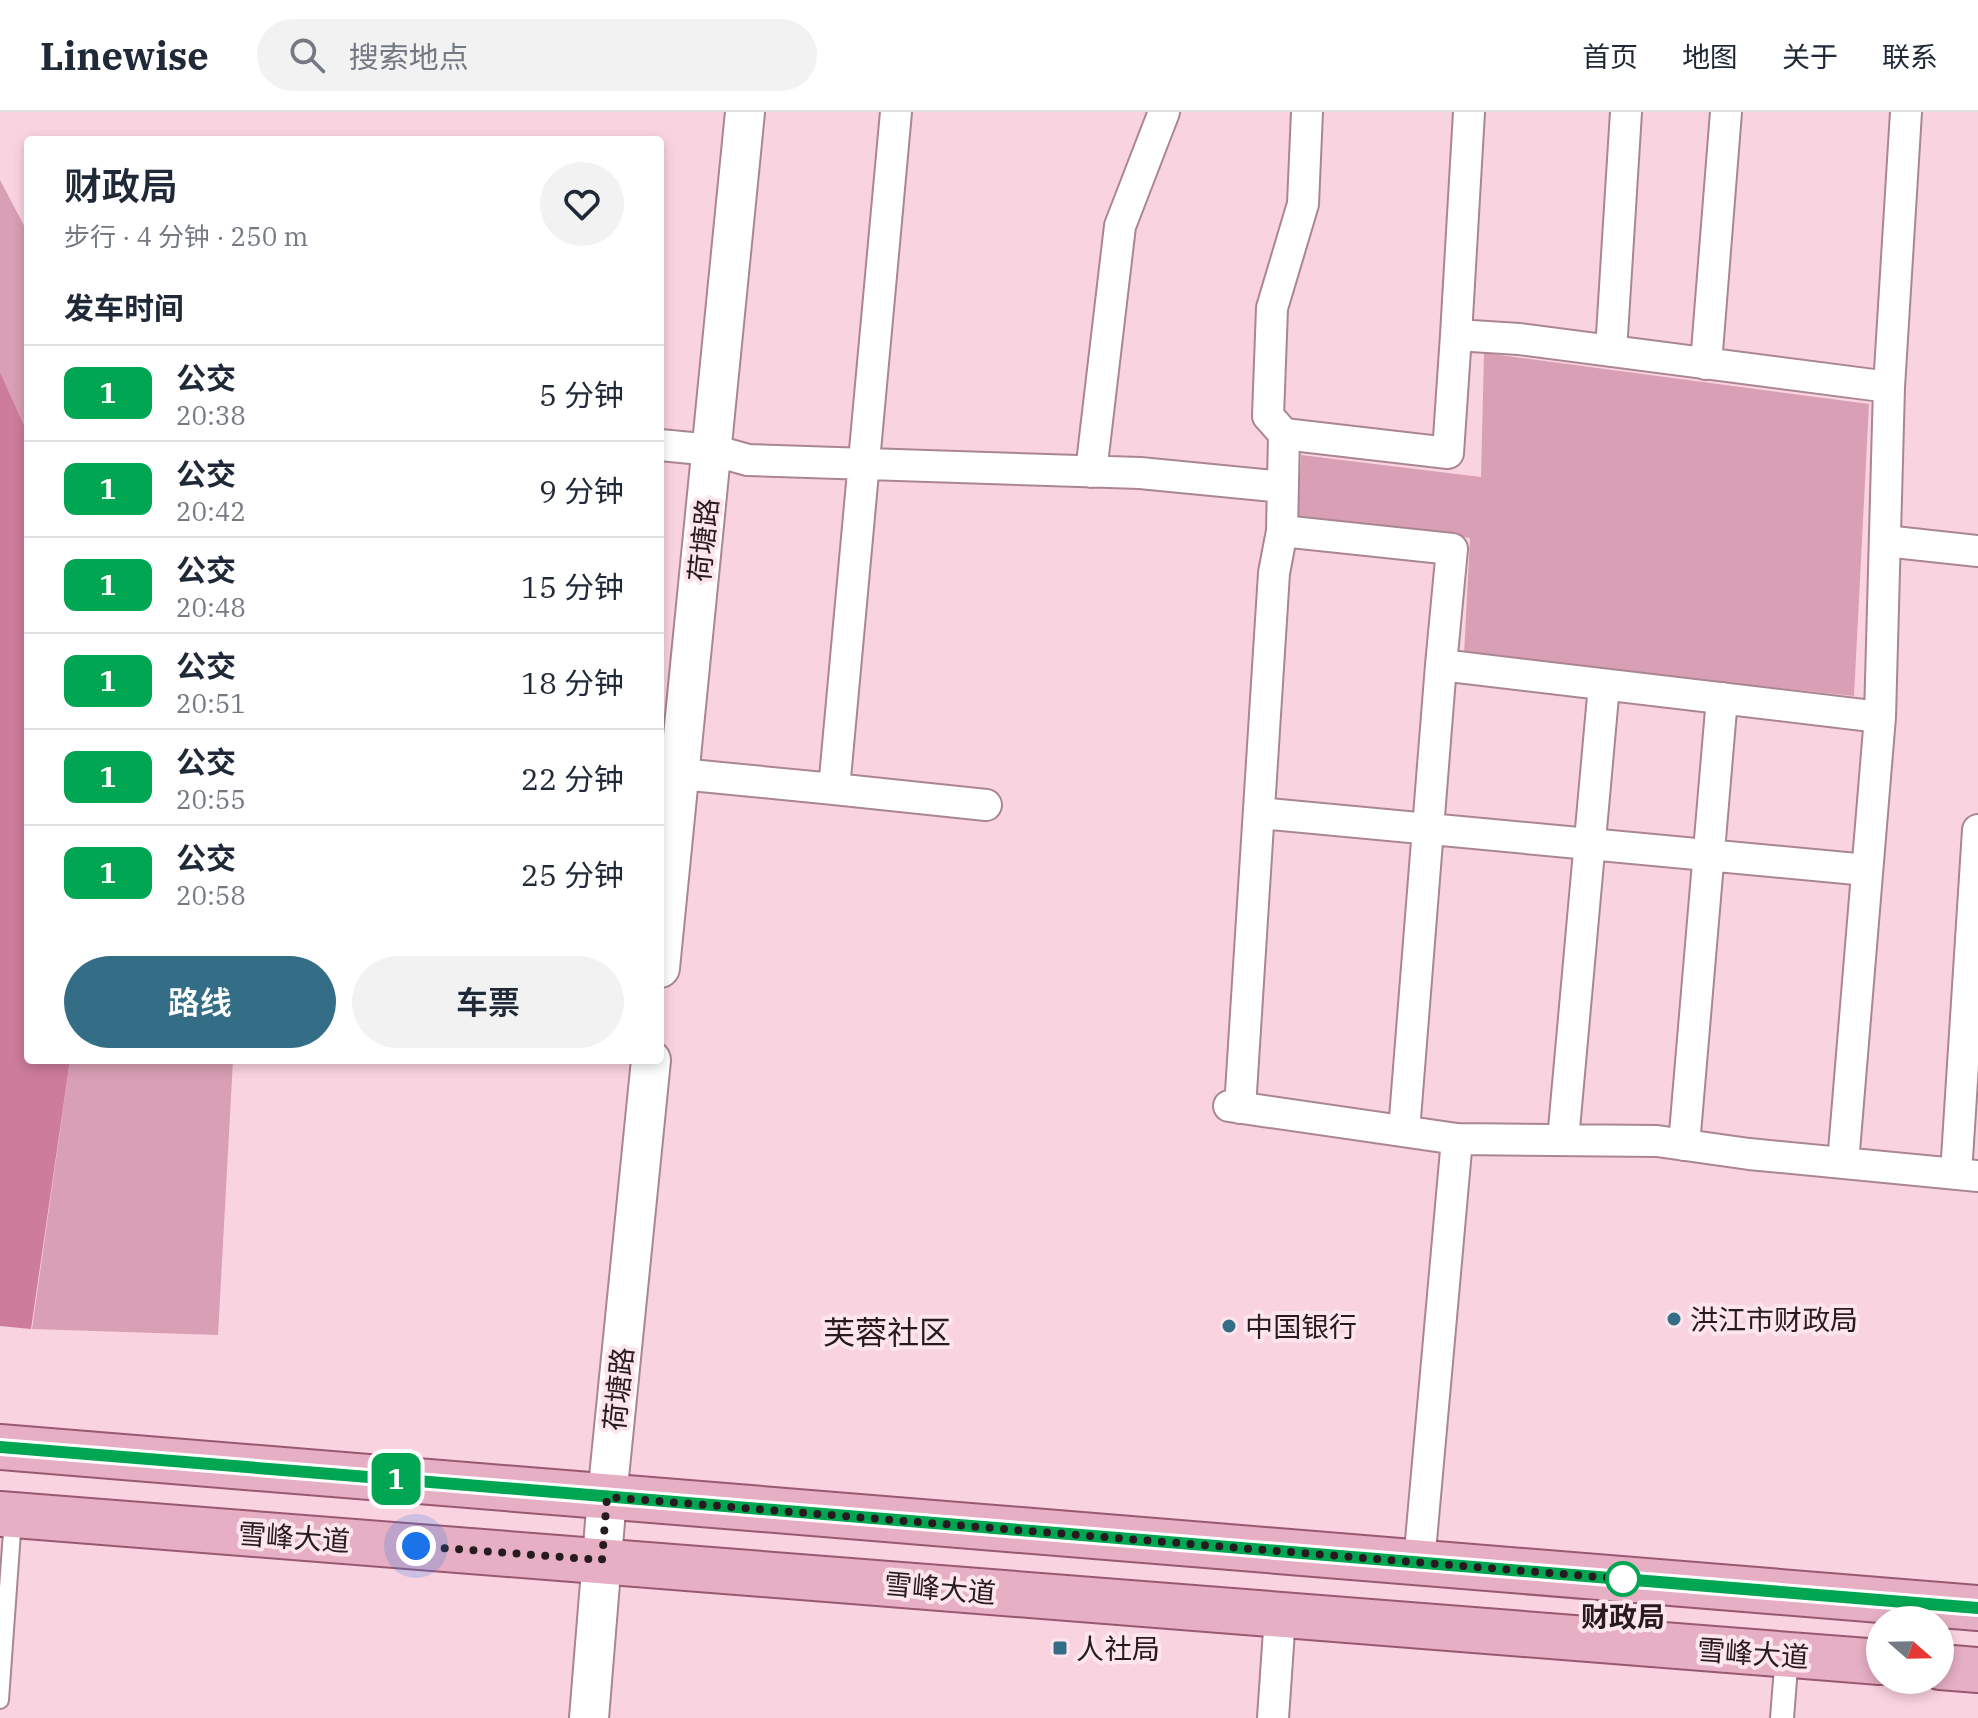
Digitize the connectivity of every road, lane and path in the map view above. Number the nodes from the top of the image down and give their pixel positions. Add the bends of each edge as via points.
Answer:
1 (745, 112) edge
2 (896, 112) edge
3 (1164, 112) edge
4 (1307, 112) edge
5 (1469, 112) edge
6 (1626, 112) edge
7 (1726, 112) edge
8 (1906, 112) edge
9 (1456, 335) junction
10 (1611, 351) junction
11 (1706, 364) junction
12 (1889, 387) junction
13 (1284, 434) junction
14 (664, 445) edge
15 (712, 450) junction
16 (864, 464) junction
17 (1091, 472) junction
18 (1283, 487) junction
19 (1282, 531) junction
20 (1885, 541) junction
21 (1978, 551) edge
22 (1441, 665) junction
23 (1604, 685) junction
24 (1722, 698) junction
25 (1880, 717) junction
26 (670, 773) edge
27 (834, 789) junction
28 (986, 805) dead end
29 (1259, 813) junction
30 (1428, 828) junction
31 (1978, 830) edge
32 (1590, 843) junction
33 (1708, 855) junction
34 (1867, 870) junction
35 (664, 890) edge
36 (651, 1064) edge
37 (1404, 1131) junction
38 (1457, 1139) junction
39 (1563, 1140) junction
40 (1684, 1145) junction
41 (1843, 1163) junction
42 (1967, 1175) edge
43 (0, 1447) edge
44 (607, 1497) junction
45 (6, 1515) edge
46 (602, 1560) junction
47 (1419, 1563) junction
48 (1978, 1608) edge
49 (1280, 1616) junction
50 (1787, 1655) junction
51 (1866, 1661) edge
52 (1954, 1668) edge
53 (1978, 1670) edge
54 (0, 1700) edge
55 (589, 1718) edge
56 (1273, 1718) edge
57 (1782, 1718) edge

1 - 15 street, 荷塘路
2 - 16 street
3 - 17 street via 1120,226
4 - 13 street via 1303,204 1272,308 1268,416
5 - 9 street
6 - 10 street
7 - 11 street
8 - 12 street
9 - 10 street
9 - 13 street via 1448,453
10 - 11 street
11 - 12 street
12 - 20 street
13 - 18 street
14 - 15 street
15 - 16 street via 748,460
15 - 26 street, 荷塘路
16 - 17 street
16 - 27 street
17 - 18 street
18 - 19 street
19 - 22 street via 1452,549
19 - 29 street via 1274,573
20 - 21 street
20 - 25 street
22 - 23 street
22 - 30 street
23 - 24 street
23 - 32 street
24 - 25 street
24 - 33 street
25 - 34 street
26 - 27 street
26 - 35 street, 荷塘路
27 - 28 street
29 - 30 street
29 - 37 street via 1234,1107
30 - 32 street
30 - 37 street
31 - 42 street
32 - 33 street
32 - 39 street
33 - 34 street
33 - 40 street
34 - 41 street
36 - 44 street, 荷塘路
37 - 38 street
38 - 39 street
38 - 47 street
39 - 40 street
40 - 41 street
41 - 42 street
43 - 44 main road
44 - 46 street, 荷塘路
44 - 47 main road
45 - 46 main road, 雪峰大道
45 - 54 lane
46 - 49 main road, 雪峰大道
46 - 55 street, 荷塘路
47 - 48 main road
49 - 50 main road, 雪峰大道
49 - 56 street
50 - 51 main road, 雪峰大道
50 - 57 street
52 - 53 main road

